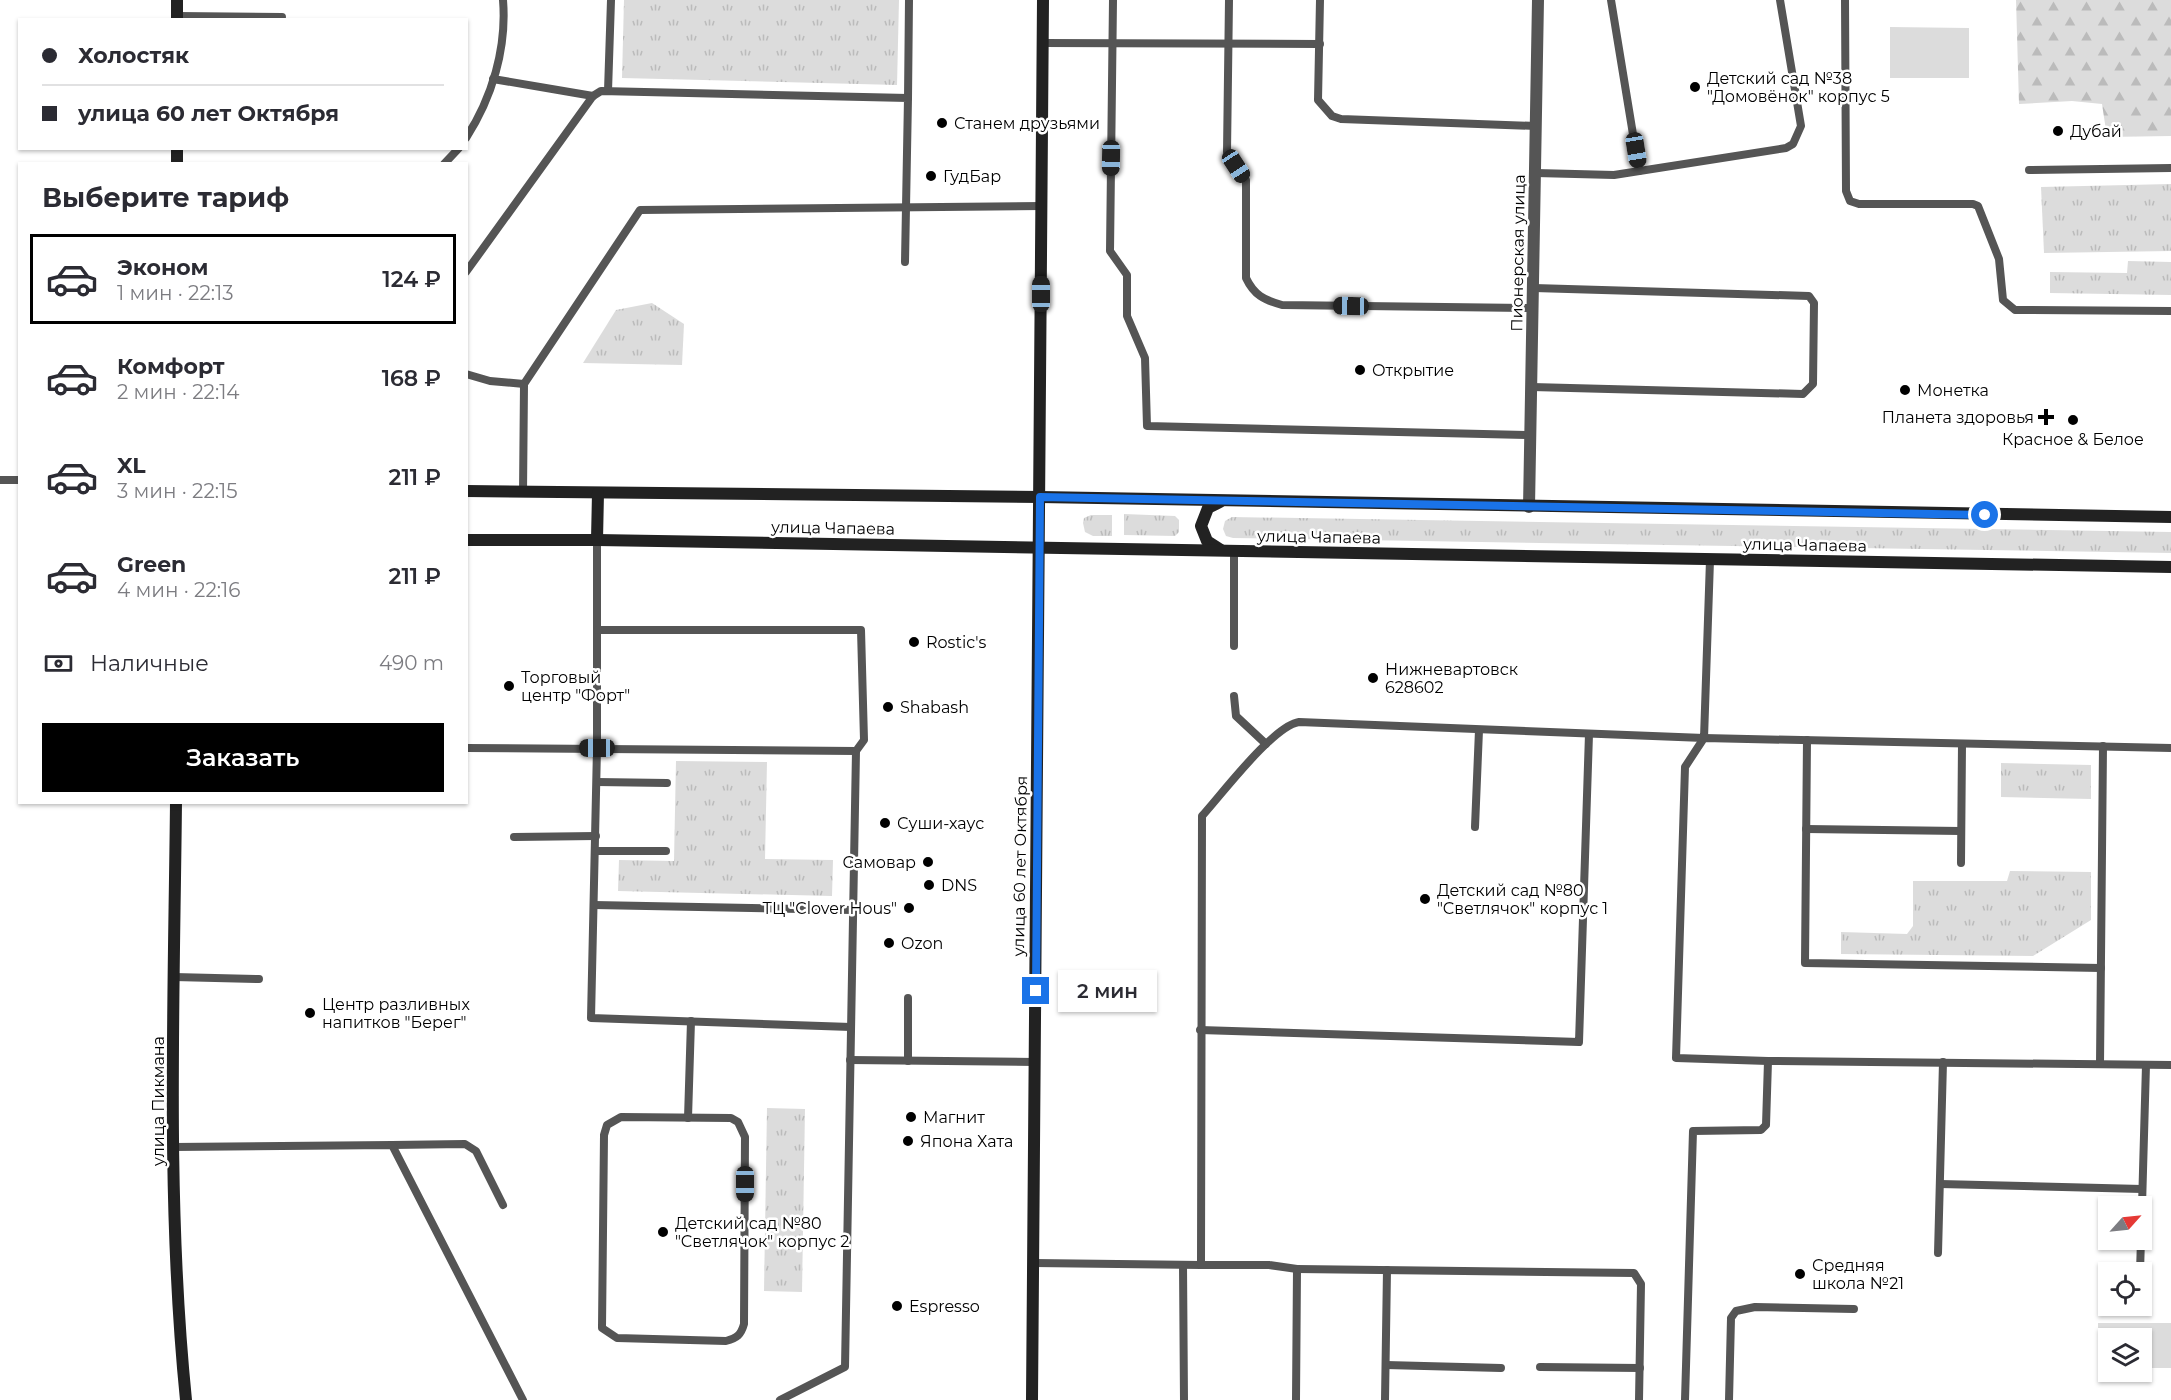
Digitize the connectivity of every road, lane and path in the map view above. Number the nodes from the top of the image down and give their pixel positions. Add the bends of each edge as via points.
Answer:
1 (177, 0) edge
2 (503, 0) edge
3 (611, 0) edge
4 (909, 0) edge
5 (1042, 0) edge
6 (1113, 0) edge
7 (1229, 0) edge
8 (1320, 0) edge
9 (1538, 0) edge
10 (1611, 0) edge
11 (1780, 0) edge
12 (1845, 0) edge
13 (282, 17) dead end
14 (177, 18) edge
15 (1043, 43) junction
16 (1113, 43) junction
17 (1229, 43) junction
18 (1320, 44) junction
19 (493, 79) junction
20 (608, 91) junction
21 (593, 96) junction
22 (908, 98) junction
23 (1536, 126) junction
24 (468, 134) edge
25 (457, 150) edge
26 (446, 162) edge
27 (2171, 168) edge
28 (2029, 170) dead end
29 (1639, 171) junction
30 (1536, 173) junction
31 (1042, 206) junction
32 (906, 208) junction
33 (905, 262) dead end
34 (468, 269) edge
35 (1534, 288) junction
36 (1533, 308) junction
37 (2171, 311) edge
38 (468, 375) edge
39 (524, 384) junction
40 (1532, 387) junction
41 (1531, 435) junction
42 (0, 480) edge
43 (18, 480) edge
44 (468, 491) edge
45 (523, 493) junction
46 (598, 493) junction
47 (1040, 497) junction
48 (1227, 501) junction
49 (1529, 507) junction
50 (2171, 517) edge
51 (468, 540) edge
52 (597, 540) junction
53 (1040, 548) junction
54 (1230, 552) junction
55 (1710, 560) junction
56 (2171, 567) edge
57 (598, 630) junction
58 (1234, 646) dead end
59 (1234, 696) dead end
60 (1479, 730) junction
61 (1589, 734) junction
62 (1704, 738) junction
63 (1807, 740) junction
64 (1266, 744) junction
65 (1962, 744) junction
66 (2103, 746) junction
67 (468, 748) edge
68 (597, 748) junction
69 (2171, 748) edge
70 (856, 751) junction
71 (597, 782) junction
72 (667, 783) dead end
73 (176, 804) edge
74 (1475, 827) dead end
75 (1806, 829) junction
76 (1961, 831) junction
77 (596, 836) junction
78 (514, 837) dead end
79 (595, 851) junction
80 (666, 851) dead end
81 (1960, 863) dead end
82 (594, 906) junction
83 (852, 910) junction
84 (2101, 968) junction
85 (174, 977) junction
86 (259, 979) dead end
87 (908, 998) dead end
88 (691, 1022) junction
89 (851, 1027) junction
90 (1200, 1030) junction
91 (850, 1060) junction
92 (908, 1061) junction
93 (1768, 1061) junction
94 (1035, 1062) junction
95 (1943, 1062) junction
96 (2100, 1064) junction
97 (2146, 1065) junction
98 (2171, 1065) edge
99 (688, 1118) junction
100 (392, 1145) junction
101 (174, 1147) junction
102 (1940, 1184) junction
103 (2142, 1189) junction
104 (2142, 1196) edge
105 (503, 1205) dead end
106 (1938, 1253) dead end
107 (1034, 1263) junction
108 (1183, 1264) junction
109 (1201, 1264) junction
110 (1297, 1269) junction
111 (1387, 1270) junction
112 (1854, 1310) dead end
113 (1386, 1365) junction
114 (1540, 1367) dead end
115 (1501, 1368) dead end
116 (1640, 1368) junction
117 (186, 1400) edge
118 (523, 1400) edge
119 (780, 1400) edge
120 (1032, 1400) edge
121 (1184, 1400) edge
122 (1296, 1400) edge
123 (1385, 1400) edge
124 (1639, 1400) edge
125 (1685, 1400) edge
126 (1729, 1400) edge

1 - 14 main road
2 - 19 lane via 503,35
3 - 20 lane
4 - 22 lane
5 - 15 main road
6 - 16 lane
7 - 17 lane
8 - 18 lane
9 - 23 street, Пионерская улица
10 - 29 lane
11 - 29 lane via 1801,126 1793,144
12 - 37 lane via 1846,191 1850,201 1978,206 1999,259 2003,300 2015,310
13 - 14 lane
15 - 16 lane
15 - 31 main road
16 - 17 lane
16 - 41 lane via 1110,251 1127,275 1127,316 1145,358 1146,426
17 - 18 lane
17 - 36 lane via 1227,152 1246,180 1246,278 1252,291 1282,305
18 - 23 lane via 1318,100 1332,116
19 - 21 lane
19 - 24 lane via 487,100
20 - 21 lane
20 - 22 lane
21 - 34 lane
22 - 32 lane
23 - 30 street, Пионерская улица
25 - 26 lane
27 - 28 lane
29 - 30 lane via 1600,175
30 - 35 street, Пионерская улица
31 - 32 lane
31 - 47 main road
32 - 33 lane
32 - 39 lane via 640,210
35 - 36 street, Пионерская улица
35 - 40 lane via 1809,296 1814,303 1813,384 1803,394
36 - 40 street, Пионерская улица
38 - 39 lane
39 - 45 lane
40 - 41 street, Пионерская улица
41 - 49 street, Пионерская улица
42 - 43 lane
44 - 45 main road, улица Чапаева
45 - 46 main road, улица Чапаева
46 - 47 main road, улица Чапаева
46 - 52 main road
47 - 48 main road, улица Чапаева
47 - 53 main road, улица 60 лет Октября
48 - 49 main road, улица Чапаева
48 - 54 main road via 1208,508 1201,526 1207,541
49 - 50 main road, улица Чапаева
51 - 52 main road, улица Чапаева
52 - 53 main road, улица Чапаева
52 - 57 lane
53 - 54 main road, улица Чапаева
53 - 94 main road, улица 60 лет Октября
54 - 55 main road, улица Чапаева
54 - 58 lane
55 - 56 main road, улица Чапаева
55 - 62 lane
57 - 68 lane
57 - 70 lane via 861,630 864,740
59 - 64 lane via 1236,716
60 - 61 lane
60 - 64 lane via 1299,722 1289,723
60 - 74 lane
61 - 62 lane
61 - 90 lane via 1579,1042
62 - 63 lane
62 - 93 lane via 1685,767 1676,1058
63 - 65 lane
63 - 75 lane
64 - 90 lane via 1202,816
65 - 66 lane
65 - 76 lane
66 - 69 lane
66 - 84 lane
67 - 68 lane
68 - 70 lane
68 - 71 lane
70 - 83 lane
71 - 72 lane
71 - 77 lane
73 - 85 main road, улица Пикмана
75 - 76 lane
75 - 84 lane via 1805,963
76 - 81 lane
77 - 78 lane
77 - 79 lane
79 - 80 lane
79 - 82 lane
82 - 83 lane
82 - 88 lane via 591,1018
83 - 89 lane
84 - 96 lane
85 - 86 lane
85 - 101 main road, улица Пикмана
87 - 92 lane
88 - 89 lane
88 - 99 lane
89 - 91 lane
90 - 109 lane
91 - 92 lane
91 - 119 lane via 845,1367
92 - 94 lane
93 - 95 lane
93 - 125 lane via 1766,1125 1761,1130 1694,1131
94 - 107 main road, улица 60 лет Октября
95 - 96 lane
95 - 102 lane
96 - 97 lane
97 - 98 lane
97 - 103 lane
99 - 99 lane via 731,1118 738,1122 745,1137 742,1332 726,1341 616,1338 602,1328 600,1316 607,1125 621,1117
100 - 101 lane
100 - 105 lane via 471,1147
100 - 118 lane
101 - 117 main road, улица Пикмана
102 - 103 lane
102 - 106 lane
103 - 104 lane
107 - 108 lane
107 - 120 main road, улица 60 лет Октября
108 - 109 lane
108 - 121 lane
109 - 110 lane
110 - 111 lane
110 - 122 lane
111 - 113 lane
111 - 116 lane via 1634,1274 1641,1284
112 - 126 lane via 1755,1307 1736,1311 1731,1318
113 - 115 lane
113 - 123 lane
114 - 116 lane
116 - 124 lane

